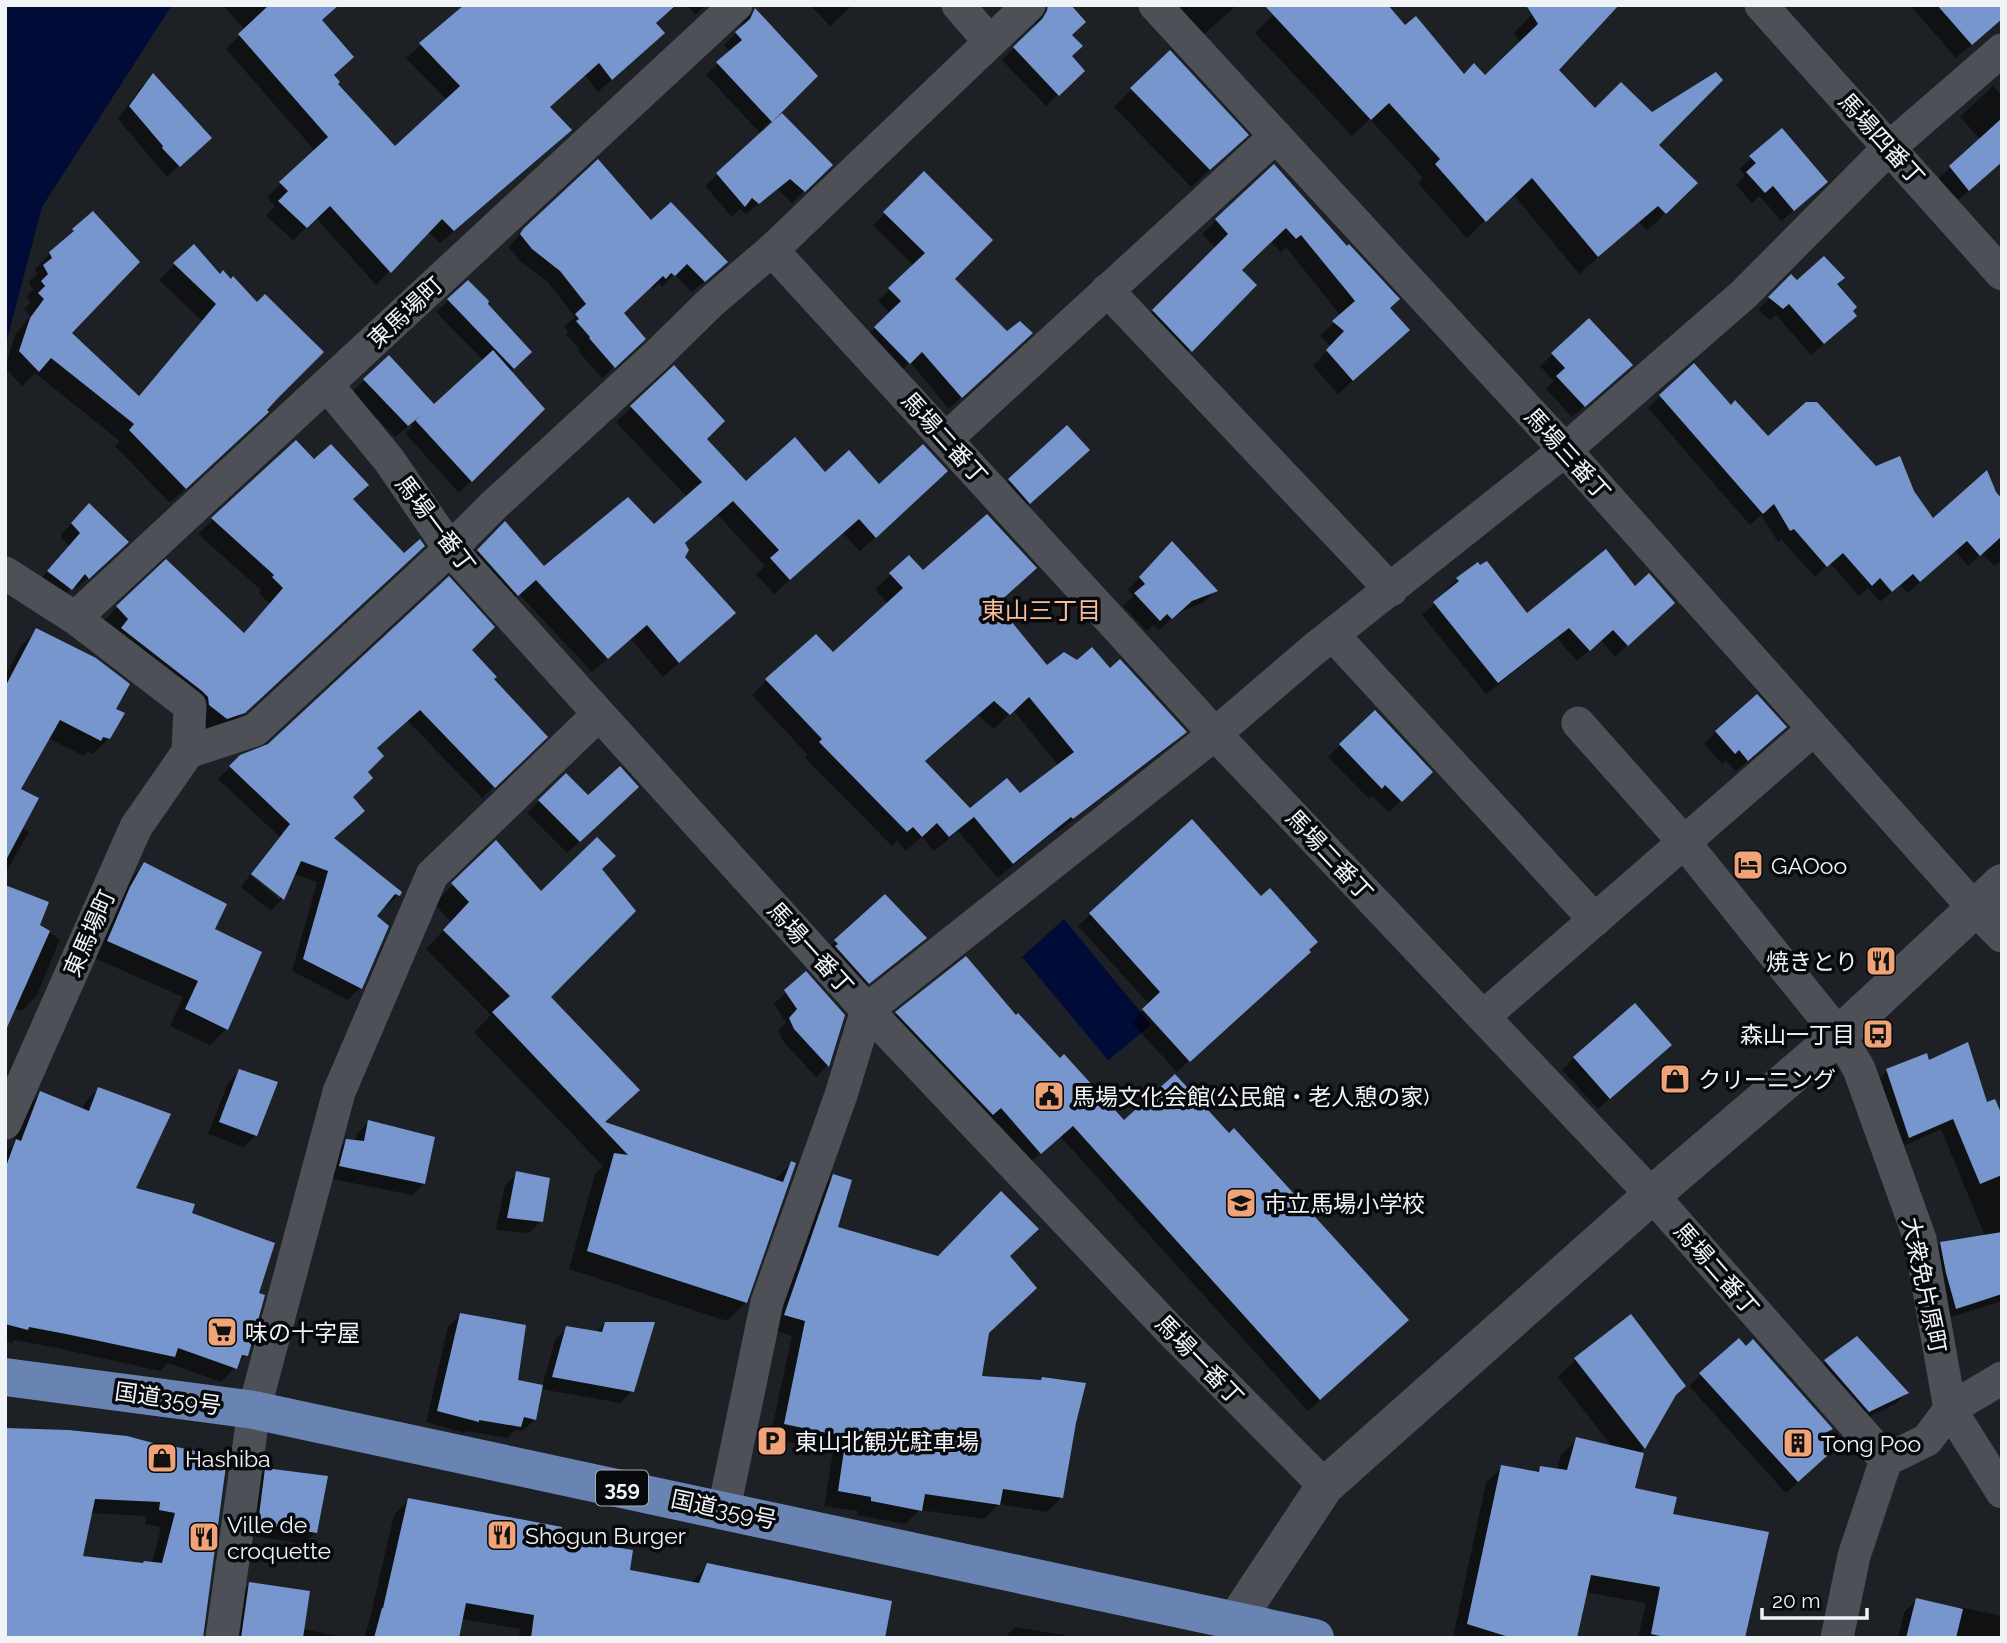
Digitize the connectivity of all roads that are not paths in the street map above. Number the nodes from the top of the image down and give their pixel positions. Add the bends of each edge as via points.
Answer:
1 (958, 5) edge
2 (1029, 5) edge
3 (1155, 5) edge
4 (1761, 5) edge
5 (732, 6) edge
6 (990, 42) junction
7 (2002, 50) edge
8 (1276, 136) junction
9 (1890, 147) junction
10 (772, 250) junction
11 (2002, 274) edge
12 (1107, 290) junction
13 (327, 385) junction
14 (946, 439) junction
15 (1565, 450) junction
16 (450, 549) junction
17 (5, 573) edge
18 (1391, 590) junction
19 (75, 618) junction
20 (1333, 635) junction
21 (600, 714) junction
22 (1578, 723) dead end
23 (1814, 729) junction
24 (1215, 734) junction
25 (188, 752) junction
26 (1684, 842) junction
27 (1988, 896) edge
28 (1595, 920) junction
29 (2002, 936) edge
30 (867, 1010) junction
31 (1483, 1017) junction
32 (1839, 1035) junction
33 (5, 1123) edge
34 (1652, 1195) junction
35 (5, 1377) edge
36 (2002, 1378) edge
37 (1950, 1409) junction
38 (254, 1410) junction
39 (1886, 1460) junction
40 (1325, 1486) junction
41 (2002, 1492) edge
42 (724, 1509) junction
43 (1231, 1629) edge
44 (222, 1638) edge
45 (1315, 1638) edge
46 (1838, 1638) edge

1 - 6 street
2 - 6 street
3 - 8 street, 馬場三番丁
4 - 9 street, 馬場四番丁
5 - 13 street, 東馬場町
6 - 10 street
7 - 9 street
8 - 12 street
8 - 15 street, 馬場三番丁
9 - 11 street, 馬場四番丁
9 - 15 street via 1744,294
10 - 14 street, 馬場二番丁
10 - 16 street
12 - 14 street
12 - 18 street
13 - 16 street, 馬場一番丁 via 389,460
13 - 19 street, 東馬場町
14 - 24 street, 馬場二番丁
15 - 18 street
15 - 23 street, 馬場三番丁
16 - 21 street, 馬場一番丁
16 - 25 street via 256,730
17 - 19 street
18 - 20 street
19 - 25 street via 190,706
20 - 24 street
20 - 28 street
21 - 30 street, 馬場一番丁
21 - 38 street via 432,875 339,1093
22 - 26 street, 大衆免片原町
23 - 26 street
23 - 27 street, 馬場三番丁
24 - 30 street
24 - 31 street, 馬場二番丁
25 - 33 street, 東馬場町 via 136,827
26 - 28 street
26 - 32 street, 大衆免片原町
27 - 29 street, 馬場三番丁
27 - 32 street
28 - 31 street
30 - 40 street, 馬場一番丁 via 1169,1329
30 - 42 street via 767,1302
31 - 34 street, 馬場二番丁
32 - 34 street
32 - 37 street, 大衆免片原町 via 1859,1069 1920,1239
34 - 39 street, 馬場二番丁
34 - 40 street
35 - 38 highway, 国道359号 / 359
36 - 37 street
37 - 39 street via 1927,1440
37 - 41 street, 大衆免片原町
38 - 42 highway, 国道359号 / 359
38 - 44 street
39 - 46 street via 1854,1556
40 - 43 street
42 - 43 highway, 国道359号 / 359
43 - 45 highway, 国道359号 / 359

